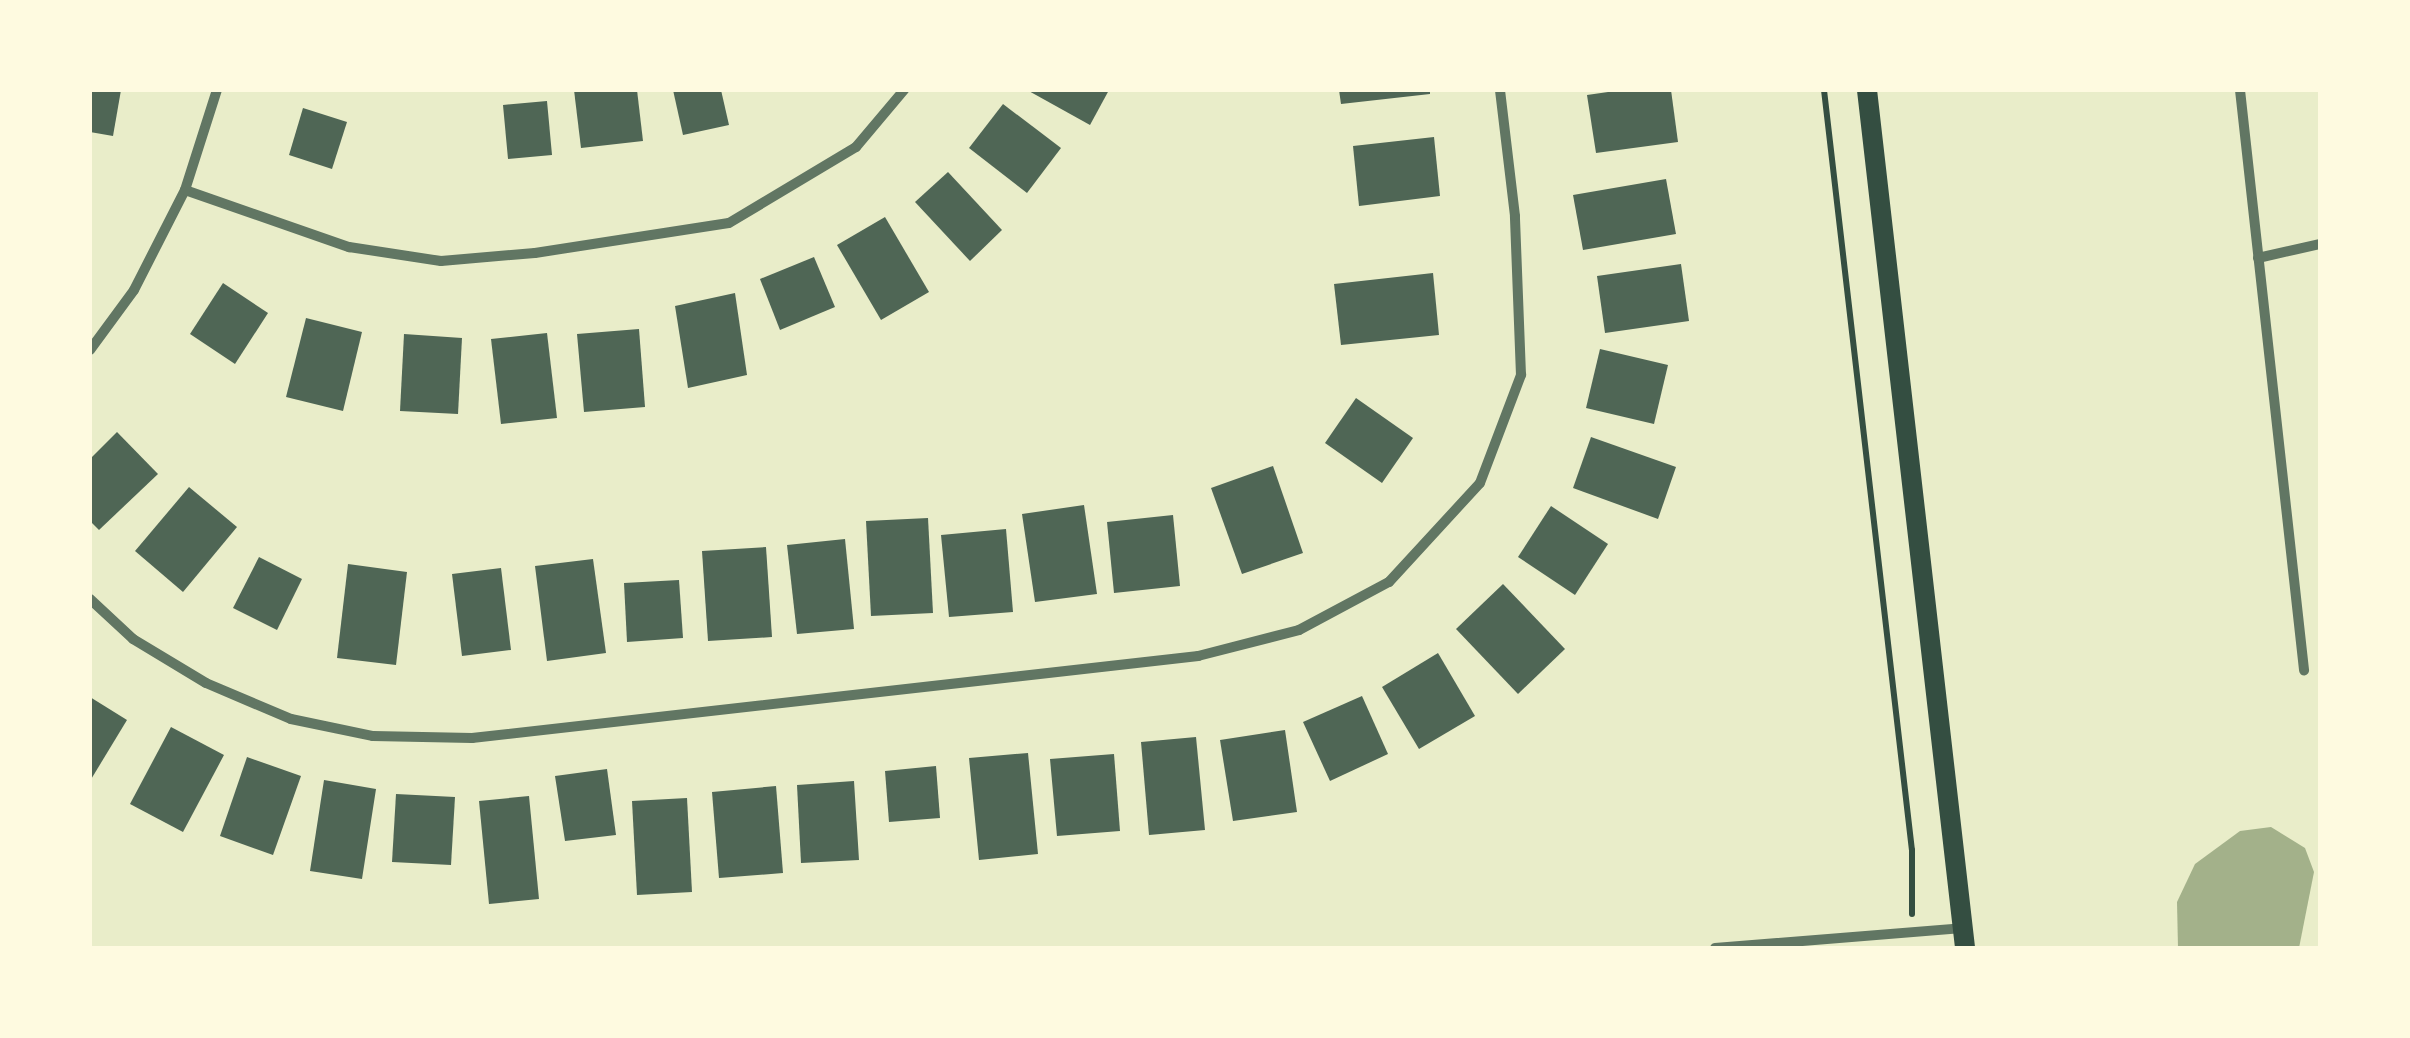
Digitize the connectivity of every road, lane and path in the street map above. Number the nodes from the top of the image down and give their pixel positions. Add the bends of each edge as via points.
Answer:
1 (217, 90) edge
2 (904, 90) edge
3 (1500, 90) edge
4 (1824, 90) edge
5 (1868, 90) edge
6 (2240, 90) edge
7 (185, 190) junction
8 (2320, 244) edge
9 (2258, 258) junction
10 (90, 350) edge
11 (90, 599) edge
12 (2304, 670) dead end
13 (1912, 932) junction
14 (1964, 938) edge
15 (1715, 948) edge

1 - 7 street
2 - 7 street via 856,147 729,223 535,254 441,261 349,246
3 - 11 street via 1515,216 1520,375 1480,482 1389,582 1300,630 1198,656 472,738 373,736 291,718 206,683 133,639
4 - 13 path via 1912,850
5 - 14 main road
6 - 9 street
7 - 10 street via 134,290
8 - 9 street
9 - 12 street
13 - 14 street
13 - 15 street

